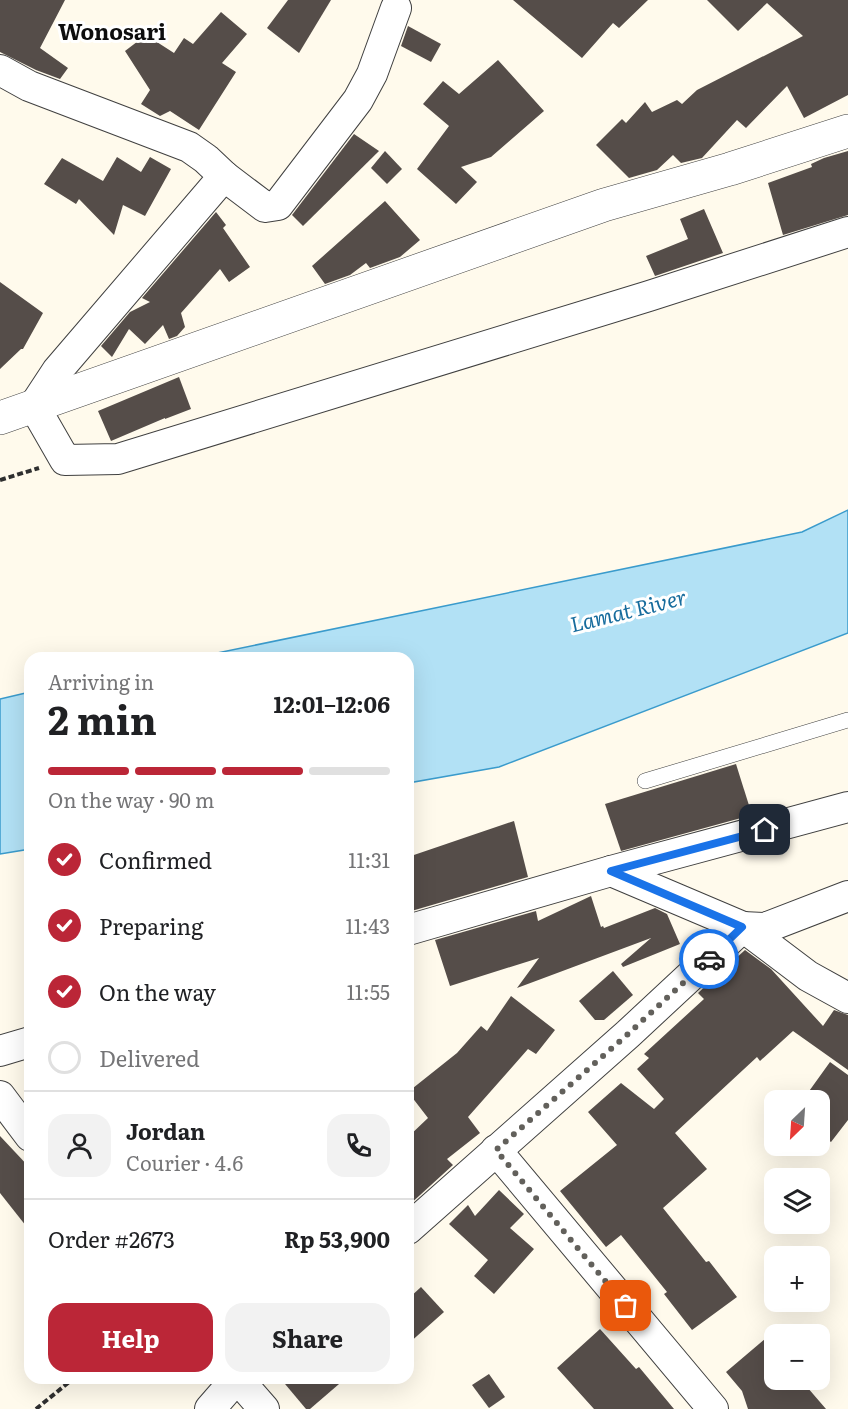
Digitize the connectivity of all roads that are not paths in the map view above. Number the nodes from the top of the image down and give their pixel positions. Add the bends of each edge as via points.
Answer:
1 (396, 9) dead end
2 (0, 70) edge
3 (848, 131) edge
4 (224, 176) junction
5 (848, 232) edge
6 (34, 406) junction
7 (0, 418) edge
8 (848, 720) edge
9 (645, 781) dead end
10 (848, 807) edge
11 (611, 871) junction
12 (848, 896) edge
13 (742, 927) junction
14 (414, 928) edge
15 (848, 998) edge
16 (24, 1044) edge
17 (0, 1051) edge
18 (0, 1096) edge
19 (24, 1128) edge
20 (496, 1150) junction
21 (414, 1223) edge
22 (232, 1384) edge
23 (242, 1384) edge
24 (210, 1409) edge
25 (264, 1409) edge
26 (713, 1409) edge

1 - 4 street via 358,100 278,205 265,207
2 - 4 street via 29,86 189,147
3 - 6 street via 604,205
4 - 6 street via 57,371
5 - 6 street via 118,459 65,460
6 - 7 street
8 - 9 lane
10 - 11 street
11 - 13 street
11 - 14 street
12 - 13 street via 765,928
13 - 15 street via 808,976
13 - 20 street
16 - 17 street
18 - 19 street
20 - 21 street
20 - 26 street
22 - 24 street
23 - 25 street

